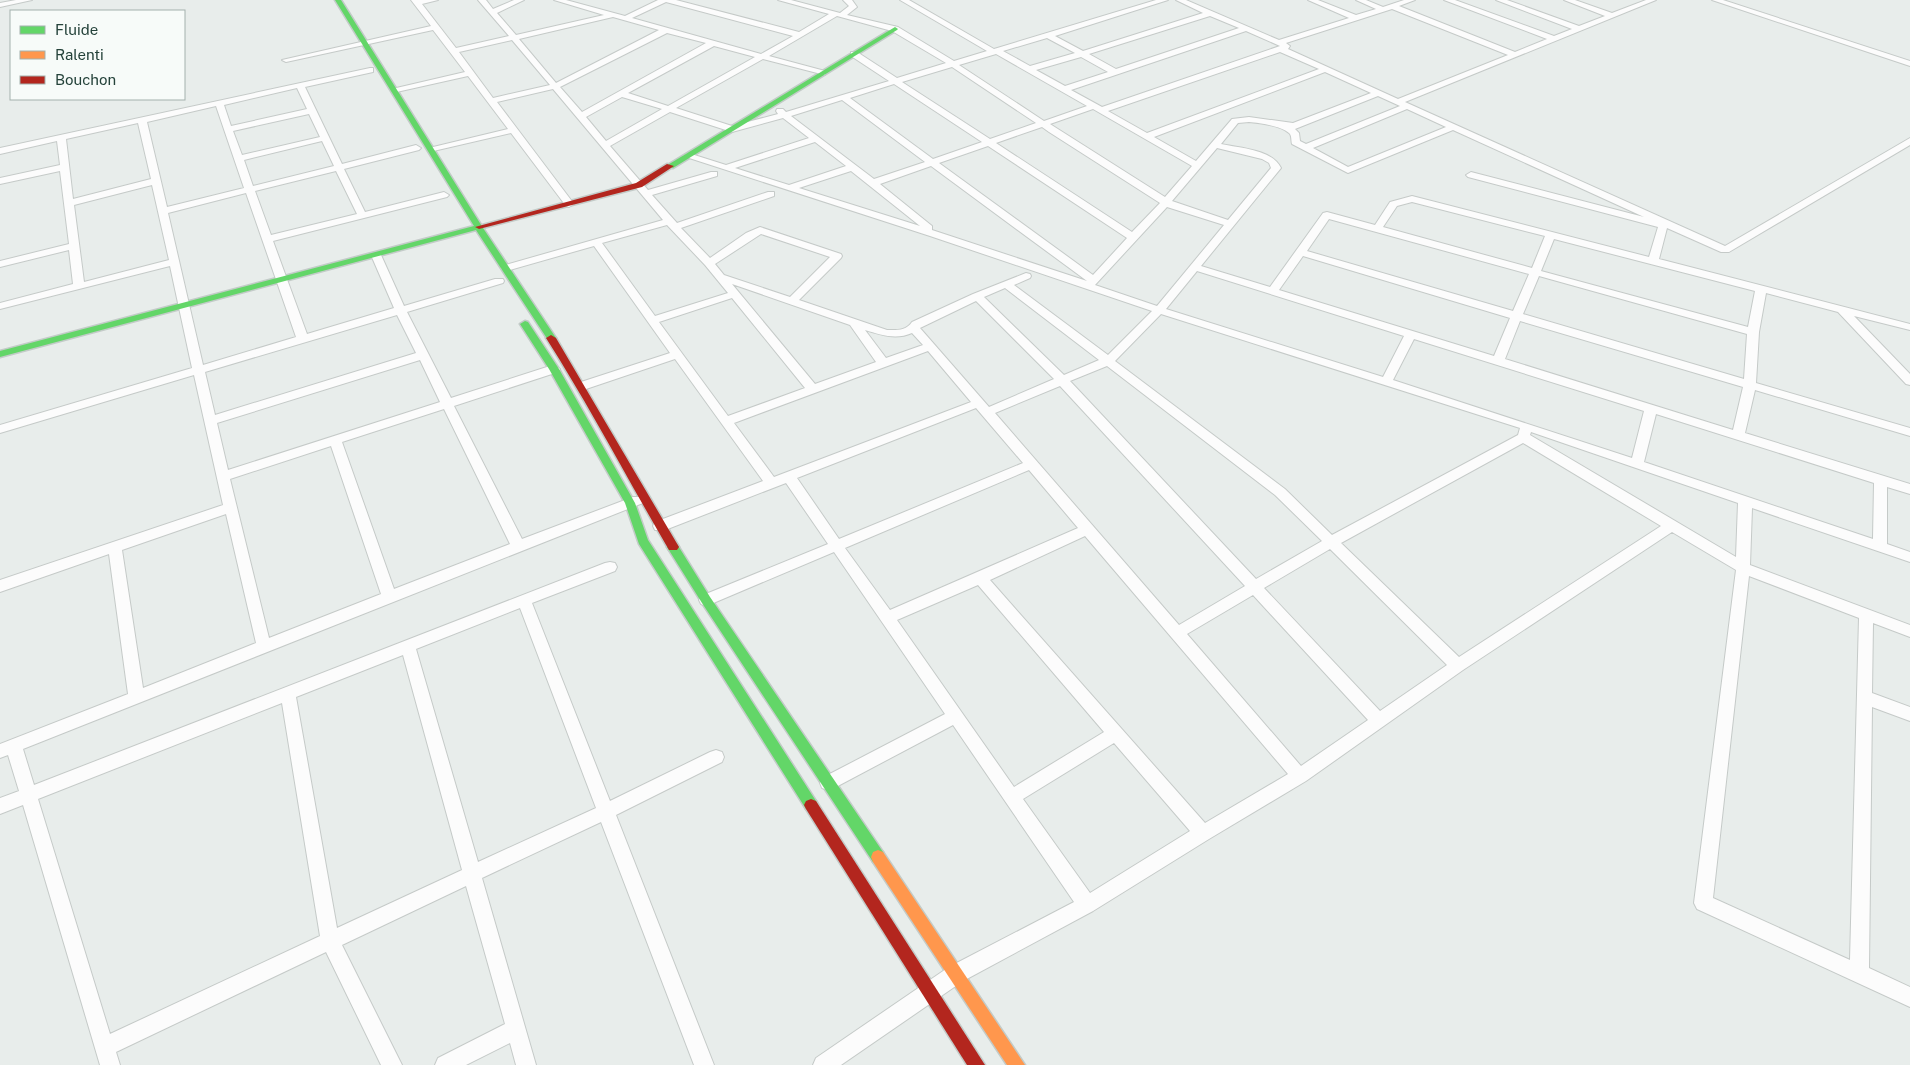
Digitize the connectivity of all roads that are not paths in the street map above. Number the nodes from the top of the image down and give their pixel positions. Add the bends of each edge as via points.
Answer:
1 (28, 0) edge
2 (327, 0) edge
3 (338, 0) edge
4 (434, 0) edge
5 (482, 0) edge
6 (520, 0) edge
7 (558, 0) edge
8 (666, 0) edge
9 (782, 0) edge
10 (847, 0) edge
11 (904, 0) edge
12 (1164, 0) edge
13 (1180, 0) edge
14 (1312, 0) edge
15 (1360, 0) edge
16 (1411, 0) edge
17 (1448, 0) edge
18 (1500, 0) edge
19 (1568, 0) edge
20 (1716, 0) edge
21 (1645, 1) edge
22 (417, 2) edge
23 (0, 5) edge
24 (1392, 6) junction
25 (1382, 9) junction
26 (492, 12) junction
27 (1210, 13) junction
28 (839, 15) junction
29 (613, 16) junction
30 (1612, 16) junction
31 (1354, 17) junction
32 (625, 19) junction
33 (436, 27) junction
34 (895, 29) junction
35 (1245, 29) junction
36 (1579, 29) junction
37 (666, 30) junction
38 (800, 35) junction
39 (1048, 35) junction
40 (514, 37) junction
41 (1554, 39) junction
42 (359, 43) junction
43 (713, 43) junction
44 (1279, 46) junction
45 (454, 51) junction
46 (996, 51) junction
47 (1082, 53) junction
48 (854, 54) junction
49 (1516, 54) junction
50 (763, 57) junction
51 (286, 60) dead end
52 (953, 64) junction
53 (1910, 64) edge
54 (1030, 69) junction
55 (1326, 69) junction
56 (370, 70) junction
57 (1115, 72) junction
58 (470, 73) junction
59 (822, 74) junction
60 (896, 81) junction
61 (300, 86) junction
62 (556, 86) junction
63 (1064, 89) junction
64 (395, 91) junction
65 (1380, 93) junction
66 (622, 94) junction
67 (843, 97) junction
68 (492, 101) junction
69 (219, 103) junction
70 (1403, 104) junction
71 (771, 105) junction
72 (1098, 108) junction
73 (670, 109) junction
74 (312, 111) junction
75 (784, 115) junction
76 (581, 116) junction
77 (142, 120) junction
78 (1043, 124) junction
79 (1282, 126) junction
80 (1454, 127) junction
81 (228, 129) junction
82 (732, 129) junction
83 (513, 130) junction
84 (1147, 136) junction
85 (61, 138) junction
86 (325, 138) junction
87 (816, 139) junction
88 (989, 143) junction
89 (1908, 144) edge
90 (605, 145) junction
91 (1215, 145) junction
92 (416, 148) junction
93 (1305, 148) junction
94 (432, 150) junction
95 (0, 151) edge
96 (688, 156) junction
97 (238, 158) junction
98 (933, 162) junction
99 (425, 163) dead end
100 (1197, 165) junction
101 (64, 167) junction
102 (339, 167) junction
103 (853, 167) junction
104 (726, 168) junction
105 (714, 174) dead end
106 (1471, 175) dead end
107 (0, 181) edge
108 (156, 181) junction
109 (873, 183) junction
110 (789, 188) junction
111 (250, 189) junction
112 (643, 190) junction
113 (442, 191) joint
114 (771, 194) dead end
115 (1166, 202) junction
116 (69, 203) junction
117 (569, 204) junction
118 (163, 211) junction
119 (362, 215) junction
120 (672, 224) junction
121 (1230, 224) junction
122 (480, 228) junction
123 (1377, 229) junction
124 (468, 231) junction
125 (934, 234) junction
126 (1551, 234) junction
127 (1133, 237) junction
128 (268, 239) junction
129 (596, 242) junction
130 (74, 246) junction
131 (1300, 252) junction
132 (376, 255) junction
133 (483, 256) dead end
134 (1653, 261) junction
135 (175, 262) junction
136 (709, 262) junction
137 (0, 264) edge
138 (1195, 267) junction
139 (506, 268) junction
140 (1535, 272) junction
141 (1026, 276) dead end
142 (721, 277) junction
143 (282, 280) junction
144 (499, 280) dead end
145 (1091, 282) junction
146 (1008, 285) junction
147 (79, 286) junction
148 (1761, 289) junction
149 (1272, 291) junction
150 (734, 294) junction
151 (977, 296) junction
152 (792, 301) junction
153 (185, 305) junction
154 (0, 306) edge
155 (1160, 310) junction
156 (401, 311) junction
157 (1844, 311) junction
158 (519, 313) dead end
159 (1517, 316) junction
160 (653, 320) junction
161 (854, 322) junction
162 (1910, 327) edge
163 (914, 328) junction
164 (1753, 332) junction
165 (1411, 334) junction
166 (303, 340) junction
167 (931, 346) junction
168 (0, 354) edge
169 (678, 354) junction
170 (423, 355) junction
171 (1108, 361) junction
172 (1498, 361) junction
173 (883, 363) junction
174 (554, 369) junction
175 (199, 370) junction
176 (1062, 380) junction
177 (1910, 381) edge
178 (1386, 382) junction
179 (1750, 384) junction
180 (582, 386) junction
181 (812, 389) junction
182 (448, 402) junction
183 (983, 407) junction
184 (1651, 408) junction
185 (726, 420) junction
186 (210, 422) junction
187 (0, 429) edge
188 (1525, 432) junction
189 (1910, 432) edge
190 (1738, 435) junction
191 (335, 440) junction
192 (1032, 464) junction
193 (1637, 464) junction
194 (225, 476) junction
195 (788, 476) junction
196 (1881, 480) junction
197 (770, 482) junction
198 (1910, 489) edge
199 (636, 501) junction
200 (1745, 501) junction
201 (232, 507) junction
202 (1672, 525) junction
203 (660, 526) junction
204 (1088, 529) junction
205 (1331, 542) junction
206 (836, 545) junction
207 (518, 546) junction
208 (115, 547) junction
209 (1880, 547) junction
210 (1910, 556) edge
211 (610, 567) dead end
212 (1743, 568) junction
213 (980, 578) junction
214 (0, 586) edge
215 (1255, 587) junction
216 (389, 597) junction
217 (524, 600) junction
218 (706, 600) junction
219 (1866, 616) junction
220 (887, 618) junction
221 (1910, 631) edge
222 (1177, 633) junction
223 (264, 646) junction
224 (408, 646) junction
225 (1458, 666) junction
226 (288, 693) junction
227 (1864, 696) junction
228 (136, 697) junction
229 (1910, 714) edge
230 (956, 716) junction
231 (1379, 721) junction
232 (1116, 734) junction
233 (7, 749) edge
234 (716, 757) dead end
235 (1300, 776) junction
236 (828, 784) junction
237 (28, 795) junction
238 (1012, 797) junction
239 (0, 806) edge
240 (606, 811) junction
241 (1203, 833) junction
242 (472, 874) junction
243 (1088, 905) junction
244 (330, 941) junction
245 (956, 974) junction
246 (1859, 974) junction
247 (931, 991) junction
248 (1910, 997) edge
249 (516, 1029) junction
250 (104, 1047) junction
251 (110, 1065) edge
252 (392, 1065) edge
253 (445, 1065) edge
254 (526, 1065) edge
255 (704, 1065) edge
256 (823, 1065) edge
257 (977, 1065) edge
258 (1017, 1065) edge

1 - 23 street
2 - 42 street
3 - 42 street
4 - 22 street
5 - 26 street
6 - 26 street
7 - 29 street
8 - 32 street
8 - 38 street
9 - 28 street
10 - 28 street via 853,7
11 - 46 street
12 - 39 street
13 - 27 street
14 - 31 street
15 - 25 street
16 - 24 street
17 - 41 street
18 - 36 street
19 - 30 street
20 - 53 street
21 - 30 street
22 - 33 street
24 - 25 street
24 - 49 street
25 - 31 street
26 - 40 street
27 - 35 street
27 - 47 street
28 - 34 street
28 - 38 street
29 - 32 street
29 - 40 street
30 - 36 street
31 - 44 street
32 - 37 street
33 - 42 street
33 - 45 street
34 - 48 street
34 - 52 street
35 - 44 street
35 - 57 street
36 - 41 street
37 - 43 street
37 - 62 street
38 - 50 street
39 - 46 street
39 - 47 street
40 - 45 street
40 - 62 street
41 - 49 street
42 - 51 street
42 - 56 street
42 - 64 street
43 - 50 street
43 - 66 street
44 - 55 street
44 - 72 street
45 - 58 street
46 - 52 street
46 - 54 street
47 - 54 street
47 - 57 street
48 - 59 street
48 - 60 street
49 - 70 street
50 - 59 street
50 - 73 street
52 - 60 street
52 - 78 street
54 - 63 street
55 - 65 street
55 - 84 street
56 - 61 street
56 - 92 street
57 - 63 street
58 - 64 street
58 - 68 street
59 - 71 street
60 - 67 street
60 - 88 street
61 - 69 street
61 - 74 street
62 - 68 street
62 - 76 street
63 - 72 street
64 - 94 street
65 - 70 street
65 - 79 street via 1294,126
66 - 73 street
66 - 76 street
67 - 75 street
67 - 98 street
68 - 83 street
69 - 77 street
69 - 81 street
70 - 80 street
70 - 93 street
71 - 75 street
71 - 82 street
72 - 78 street
72 - 84 street
73 - 82 street
73 - 90 street
74 - 81 street
74 - 86 street
75 - 82 street
75 - 87 street
76 - 90 street
77 - 85 street
77 - 108 street
78 - 88 street
78 - 115 street
79 - 91 street via 1243,118 1235,121
79 - 93 street via 1294,131 1295,142
80 - 89 street via 1725,250
80 - 93 street via 1348,170
81 - 97 street
82 - 96 street
83 - 94 street
83 - 117 street
84 - 100 street
85 - 95 street
85 - 101 street
86 - 97 street
86 - 102 street
87 - 103 street
87 - 104 street
88 - 98 street
88 - 127 street
90 - 112 street
91 - 100 street
91 - 121 street via 1265,157 1274,161 1276,168
92 - 99 street
92 - 102 street
94 - 122 street
96 - 104 street
96 - 112 street
97 - 111 street
98 - 109 street
98 - 145 street
100 - 115 street
101 - 107 street
101 - 116 street
102 - 111 street
102 - 119 street
103 - 109 street
103 - 110 street
104 - 110 street
105 - 112 street
106 - 134 street via 1663,225
108 - 116 street
108 - 118 street
109 - 125 street
110 - 125 street
111 - 118 street
111 - 128 street
112 - 117 street
112 - 120 street
113 - 119 street
113 - 124 street
114 - 120 street
115 - 121 street
115 - 127 street
116 - 130 street
117 - 122 street
118 - 135 street
119 - 128 street
120 - 129 street
120 - 136 street
121 - 138 street
122 - 124 street
122 - 139 street
123 - 126 street via 1393,204 1412,199
123 - 131 street via 1327,215
123 - 140 street
124 - 132 street
124 - 133 street
125 - 145 street
126 - 134 street
126 - 140 street
127 - 145 street
128 - 143 street
129 - 139 street
129 - 160 street
130 - 137 street
130 - 147 street
131 - 149 street
131 - 159 street
132 - 143 street
132 - 156 street
134 - 148 street
135 - 147 street
135 - 153 street
136 - 142 street
136 - 152 street via 760,230 837,256
138 - 149 street
138 - 155 street
139 - 180 street
140 - 159 street
140 - 164 street
141 - 146 street
142 - 150 street
142 - 152 street
143 - 153 street
143 - 166 street
144 - 156 street
145 - 155 street
146 - 151 street
146 - 171 street
147 - 154 street
148 - 157 street
148 - 164 street
149 - 165 street
150 - 160 street
150 - 181 street
151 - 163 street via 916,324
151 - 176 street
152 - 161 street
153 - 168 street
153 - 175 street
155 - 171 street
155 - 178 street
156 - 166 street
156 - 170 street
157 - 162 street
157 - 177 street
158 - 174 street
159 - 172 street
159 - 179 street
160 - 169 street
161 - 163 street via 894,334
161 - 173 street
163 - 167 street
164 - 179 street
165 - 172 street
165 - 178 street
166 - 175 street
167 - 173 street
167 - 183 street
169 - 180 street
169 - 185 street
170 - 182 street
170 - 186 street
171 - 176 street
171 - 205 street via 1280,492
172 - 184 street
173 - 181 street
174 - 182 street
174 - 199 street
175 - 186 street
175 - 187 street
176 - 183 street
176 - 215 street
178 - 188 street
179 - 189 street
179 - 190 street
180 - 199 street
181 - 185 street
182 - 191 street
182 - 207 street
183 - 192 street
183 - 195 street
184 - 190 street
184 - 193 street
185 - 197 street
186 - 194 street
188 - 193 street
188 - 202 street
188 - 205 street
190 - 196 street
191 - 194 street
191 - 216 street
192 - 204 street
192 - 206 street
193 - 200 street
194 - 201 street
195 - 197 street
195 - 206 street
196 - 198 street
196 - 209 street
197 - 203 street
199 - 203 street
199 - 207 street
199 - 247 street via 643,541
200 - 209 street
200 - 212 street
201 - 208 street
201 - 223 street
202 - 212 street
202 - 225 street
203 - 218 street
204 - 213 street
204 - 222 street
205 - 215 street
205 - 225 street
206 - 218 street
206 - 220 street
207 - 216 street
208 - 214 street
208 - 228 street
209 - 210 street
211 - 217 street
212 - 219 street
212 - 246 street via 1703,902
213 - 220 street
213 - 232 street
215 - 222 street
215 - 231 street
216 - 223 street
217 - 224 street
217 - 240 street
218 - 236 street
219 - 221 street
219 - 227 street
220 - 230 street
222 - 235 street
223 - 228 street
224 - 226 street
224 - 242 street
225 - 231 street
226 - 237 street
226 - 244 street
227 - 229 street
227 - 246 street
228 - 233 street
230 - 236 street
230 - 238 street
231 - 235 street
232 - 238 street
232 - 241 street
233 - 237 street
234 - 240 street
235 - 241 street
236 - 245 street
237 - 239 street
237 - 250 street
238 - 243 street
240 - 242 street
240 - 255 street
241 - 243 street
242 - 244 street
242 - 249 street
243 - 245 street
244 - 250 street
244 - 252 street
245 - 247 street
245 - 258 street
246 - 248 street
247 - 256 street
247 - 257 street
249 - 253 street
249 - 254 street
250 - 251 street

